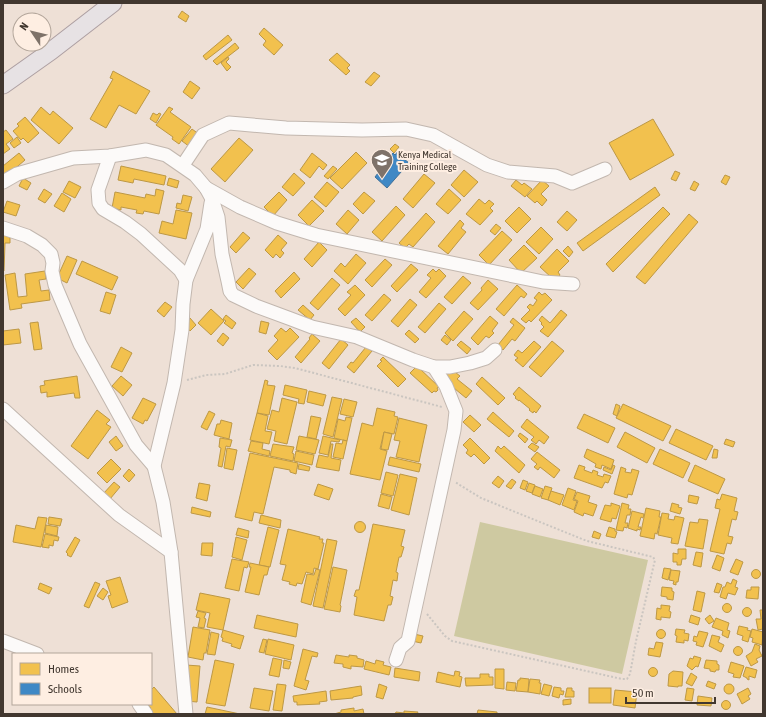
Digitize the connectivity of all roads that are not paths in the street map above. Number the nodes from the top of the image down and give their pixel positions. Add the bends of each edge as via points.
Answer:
1 (113, 3) edge
2 (3, 85) edge
3 (110, 156) junction
4 (183, 165) junction
5 (605, 169) dead end
6 (3, 182) edge
7 (209, 193) junction
8 (3, 228) edge
9 (186, 280) junction
10 (573, 284) dead end
11 (495, 350) dead end
12 (434, 367) junction
13 (3, 409) edge
14 (154, 466) junction
15 (171, 552) junction
16 (3, 641) edge
17 (34, 653) edge
18 (396, 660) dead end
19 (140, 705) edge
20 (146, 714) edge
21 (186, 714) edge

1 - 2 main road
3 - 4 street via 146,150 166,155
3 - 6 street via 73,158 17,174
3 - 9 street via 98,190 99,203 103,209 141,234 180,270
4 - 5 street via 203,135 229,123 302,128 406,129 433,135 487,165 508,172 555,176 572,183
4 - 7 street
7 - 9 street via 207,229
7 - 10 street via 277,223 316,235 543,282
7 - 12 street via 218,217 222,254 233,295 312,327 357,337
8 - 14 street via 27,236 51,254 55,285 80,344 136,445
9 - 14 street via 174,383
11 - 12 street via 486,358 470,363
12 - 18 street via 446,386 456,411 454,430 408,641 400,648
13 - 15 street via 118,515
14 - 15 street
15 - 21 street
16 - 17 street
19 - 20 street

